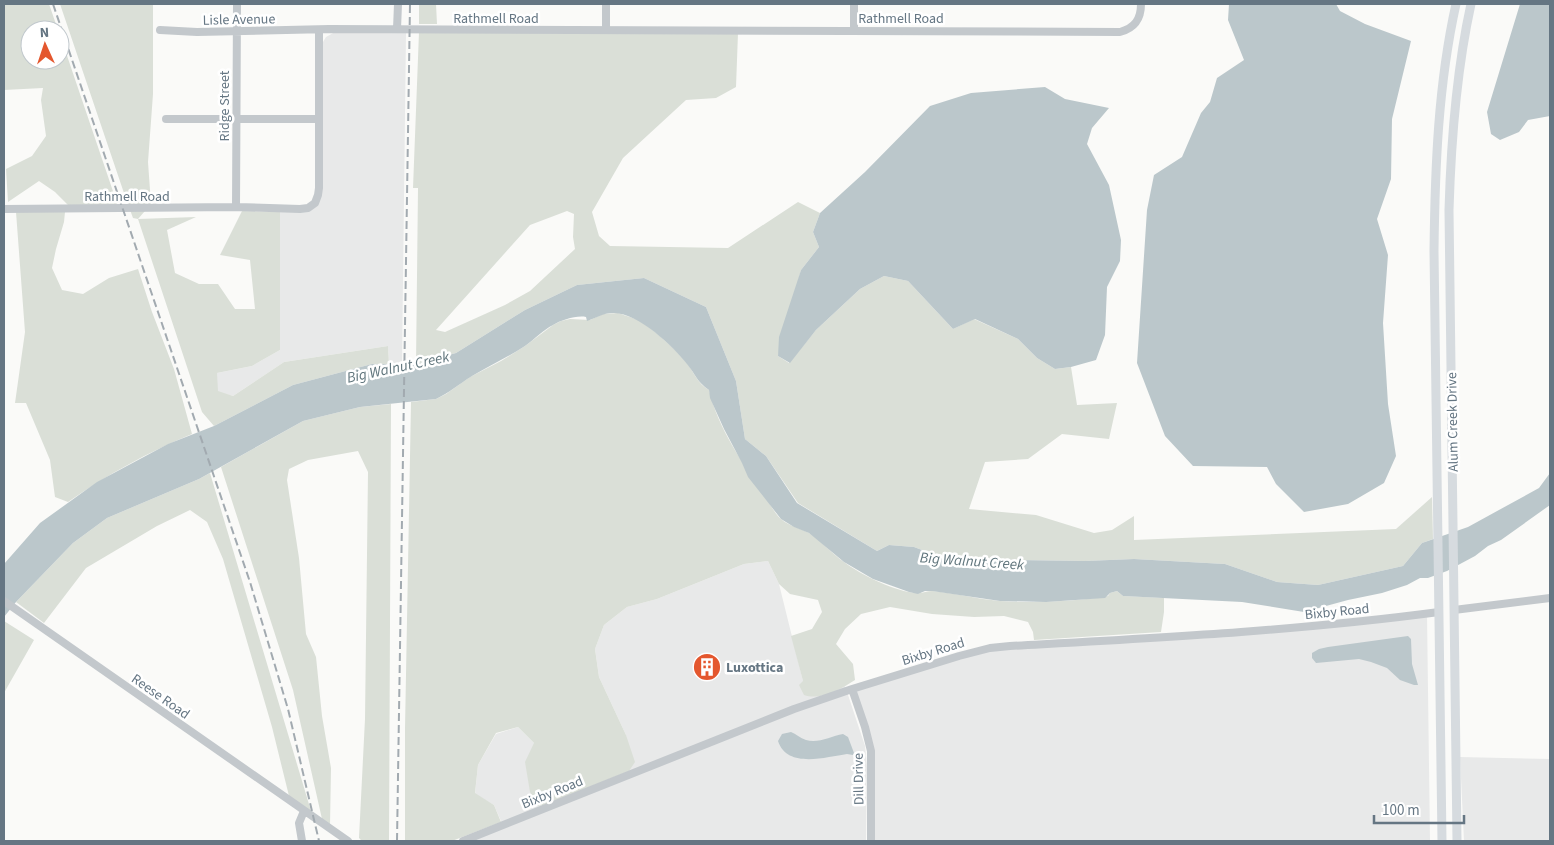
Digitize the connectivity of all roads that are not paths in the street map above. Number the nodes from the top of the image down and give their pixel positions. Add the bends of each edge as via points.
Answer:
1 (237, 4) edge
2 (398, 4) edge
3 (606, 4) edge
4 (854, 4) edge
5 (1141, 4) edge
6 (1456, 4) edge
7 (1471, 4) edge
8 (160, 30) dead end
9 (319, 30) junction
10 (397, 30) junction
11 (606, 30) junction
12 (854, 31) junction
13 (237, 32) junction
14 (166, 119) dead end
15 (237, 119) junction
16 (320, 120) junction
17 (236, 207) junction
18 (4, 209) edge
19 (1550, 598) edge
20 (4, 601) edge
21 (1454, 610) junction
22 (1439, 612) junction
23 (852, 689) junction
24 (304, 811) junction
25 (302, 841) edge
26 (348, 841) edge
27 (462, 841) edge
28 (871, 841) edge
29 (1442, 841) edge
30 (1457, 841) edge

1 - 13 street, Ridge Street
2 - 10 street
3 - 11 street
4 - 12 street
5 - 12 street, Rathmell Road via 1136,24 1120,32
6 - 22 main road, Alum Creek Drive via 1441,91 1435,168
7 - 21 main road, Alum Creek Drive via 1457,91 1450,170
8 - 13 street, Lisle Avenue
9 - 10 street, Rathmell Road
9 - 13 street, Lisle Avenue
9 - 16 street, Rathmell Road
10 - 11 street, Rathmell Road
11 - 12 street, Rathmell Road
13 - 15 street, Ridge Street
14 - 15 street
15 - 16 street
15 - 17 street, Ridge Street
16 - 17 street, Rathmell Road via 319,188 315,203 300,210
17 - 18 street, Rathmell Road
19 - 21 street
20 - 24 street, Reese Road
21 - 30 main road, Alum Creek Drive
22 - 23 street, Bixby Road via 1274,630 990,648
22 - 29 main road, Alum Creek Drive
23 - 27 street, Bixby Road
23 - 28 street, Dill Drive via 871,751
24 - 25 street via 299,824
24 - 26 street

